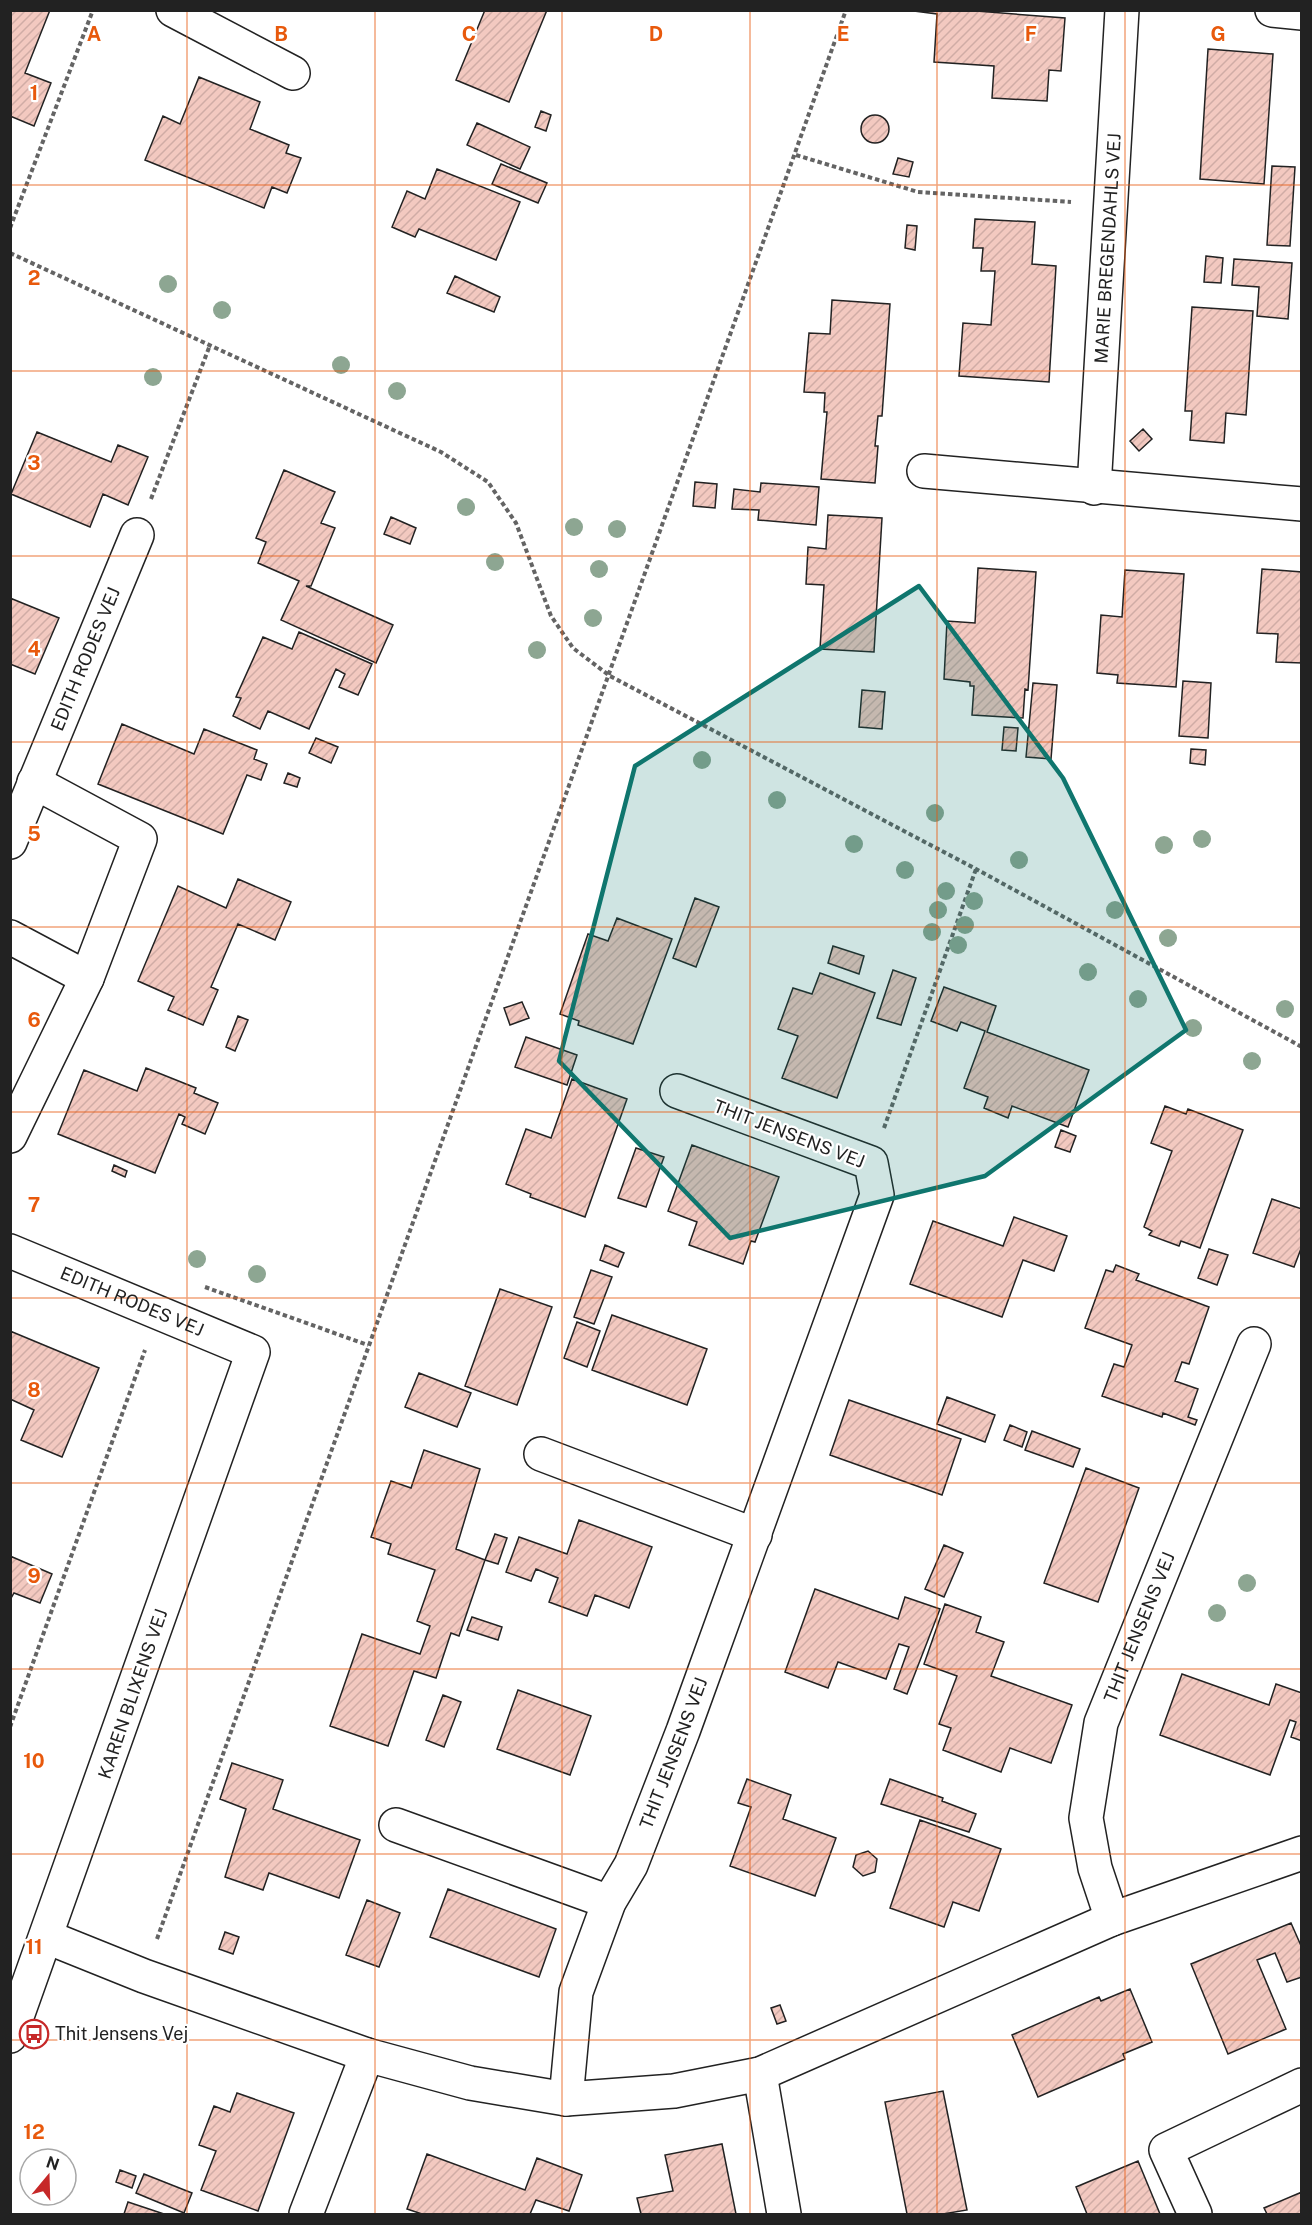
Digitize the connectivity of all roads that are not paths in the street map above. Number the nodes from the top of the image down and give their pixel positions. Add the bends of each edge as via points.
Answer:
1 (173, 10) edge
2 (1122, 10) edge
3 (1272, 10) edge
4 (1302, 13) edge
5 (293, 73) dead end
6 (924, 471) dead end
7 (1094, 488) junction
8 (1302, 504) edge
9 (137, 535) road end
10 (34, 782) junction
11 (10, 842) edge
12 (10, 937) edge
13 (87, 978) junction
14 (677, 1091) dead end
15 (10, 1136) edge
16 (10, 1251) edge
17 (1254, 1344) dead end
18 (254, 1352) joint
19 (541, 1454) dead end
20 (754, 1535) junction
21 (396, 1825) dead end
22 (1302, 1853) edge
23 (609, 1902) junction
24 (1112, 1919) junction
25 (47, 1938) junction
26 (10, 2036) edge
27 (367, 2055) junction
28 (760, 2074) junction
29 (1302, 2085) edge
30 (566, 2098) junction
31 (306, 2214) edge
32 (784, 2214) edge
33 (1195, 2214) edge

1 - 5 street
2 - 7 street, MARIE BREGENDAHLS VEJ
3 - 4 street
6 - 7 street
7 - 8 street
9 - 10 street, EDITH RODES VEJ
10 - 11 street, EDITH RODES VEJ
10 - 13 street via 140,839
12 - 13 street
13 - 15 street
14 - 20 street, THIT JENSENS VEJ via 872,1163 877,1195
16 - 18 street, EDITH RODES VEJ
17 - 24 street, THIT JENSENS VEJ via 1101,1723 1086,1818 1095,1868
18 - 25 street, KAREN BLIXENS VEJ
19 - 20 street
20 - 23 street, THIT JENSENS VEJ via 631,1865
21 - 23 street
22 - 24 street
23 - 30 street, THIT JENSENS VEJ via 576,1992
24 - 28 street
25 - 26 street, KAREN BLIXENS VEJ
25 - 27 street
27 - 30 street via 470,2083
27 - 31 street
28 - 30 street via 674,2091
28 - 32 street
29 - 33 street via 1166,2150

